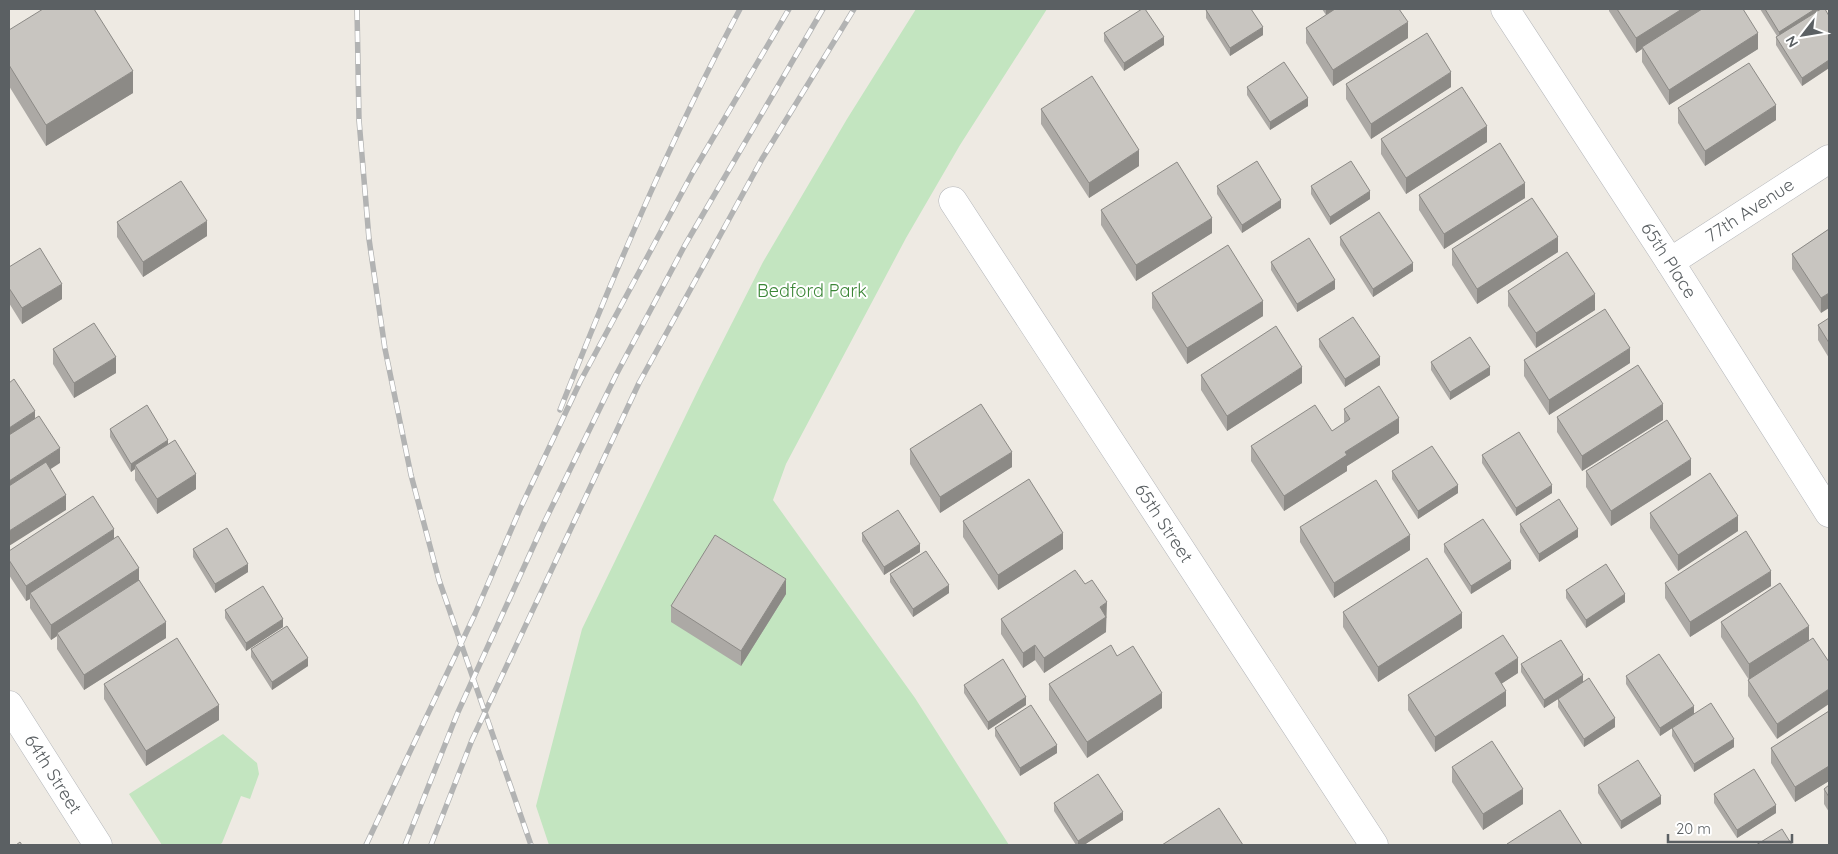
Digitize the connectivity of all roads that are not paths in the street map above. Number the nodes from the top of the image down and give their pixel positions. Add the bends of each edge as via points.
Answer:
1 (1504, 9) edge
2 (1829, 159) edge
3 (954, 201) dead end
4 (1670, 262) junction
5 (1829, 513) edge
6 (9, 705) edge
7 (98, 845) edge
8 (1374, 845) edge

1 - 4 street, 65th Place
2 - 4 street, 77th Avenue
3 - 8 street, 65th Street
4 - 5 street, 65th Place
6 - 7 street, 64th Street

